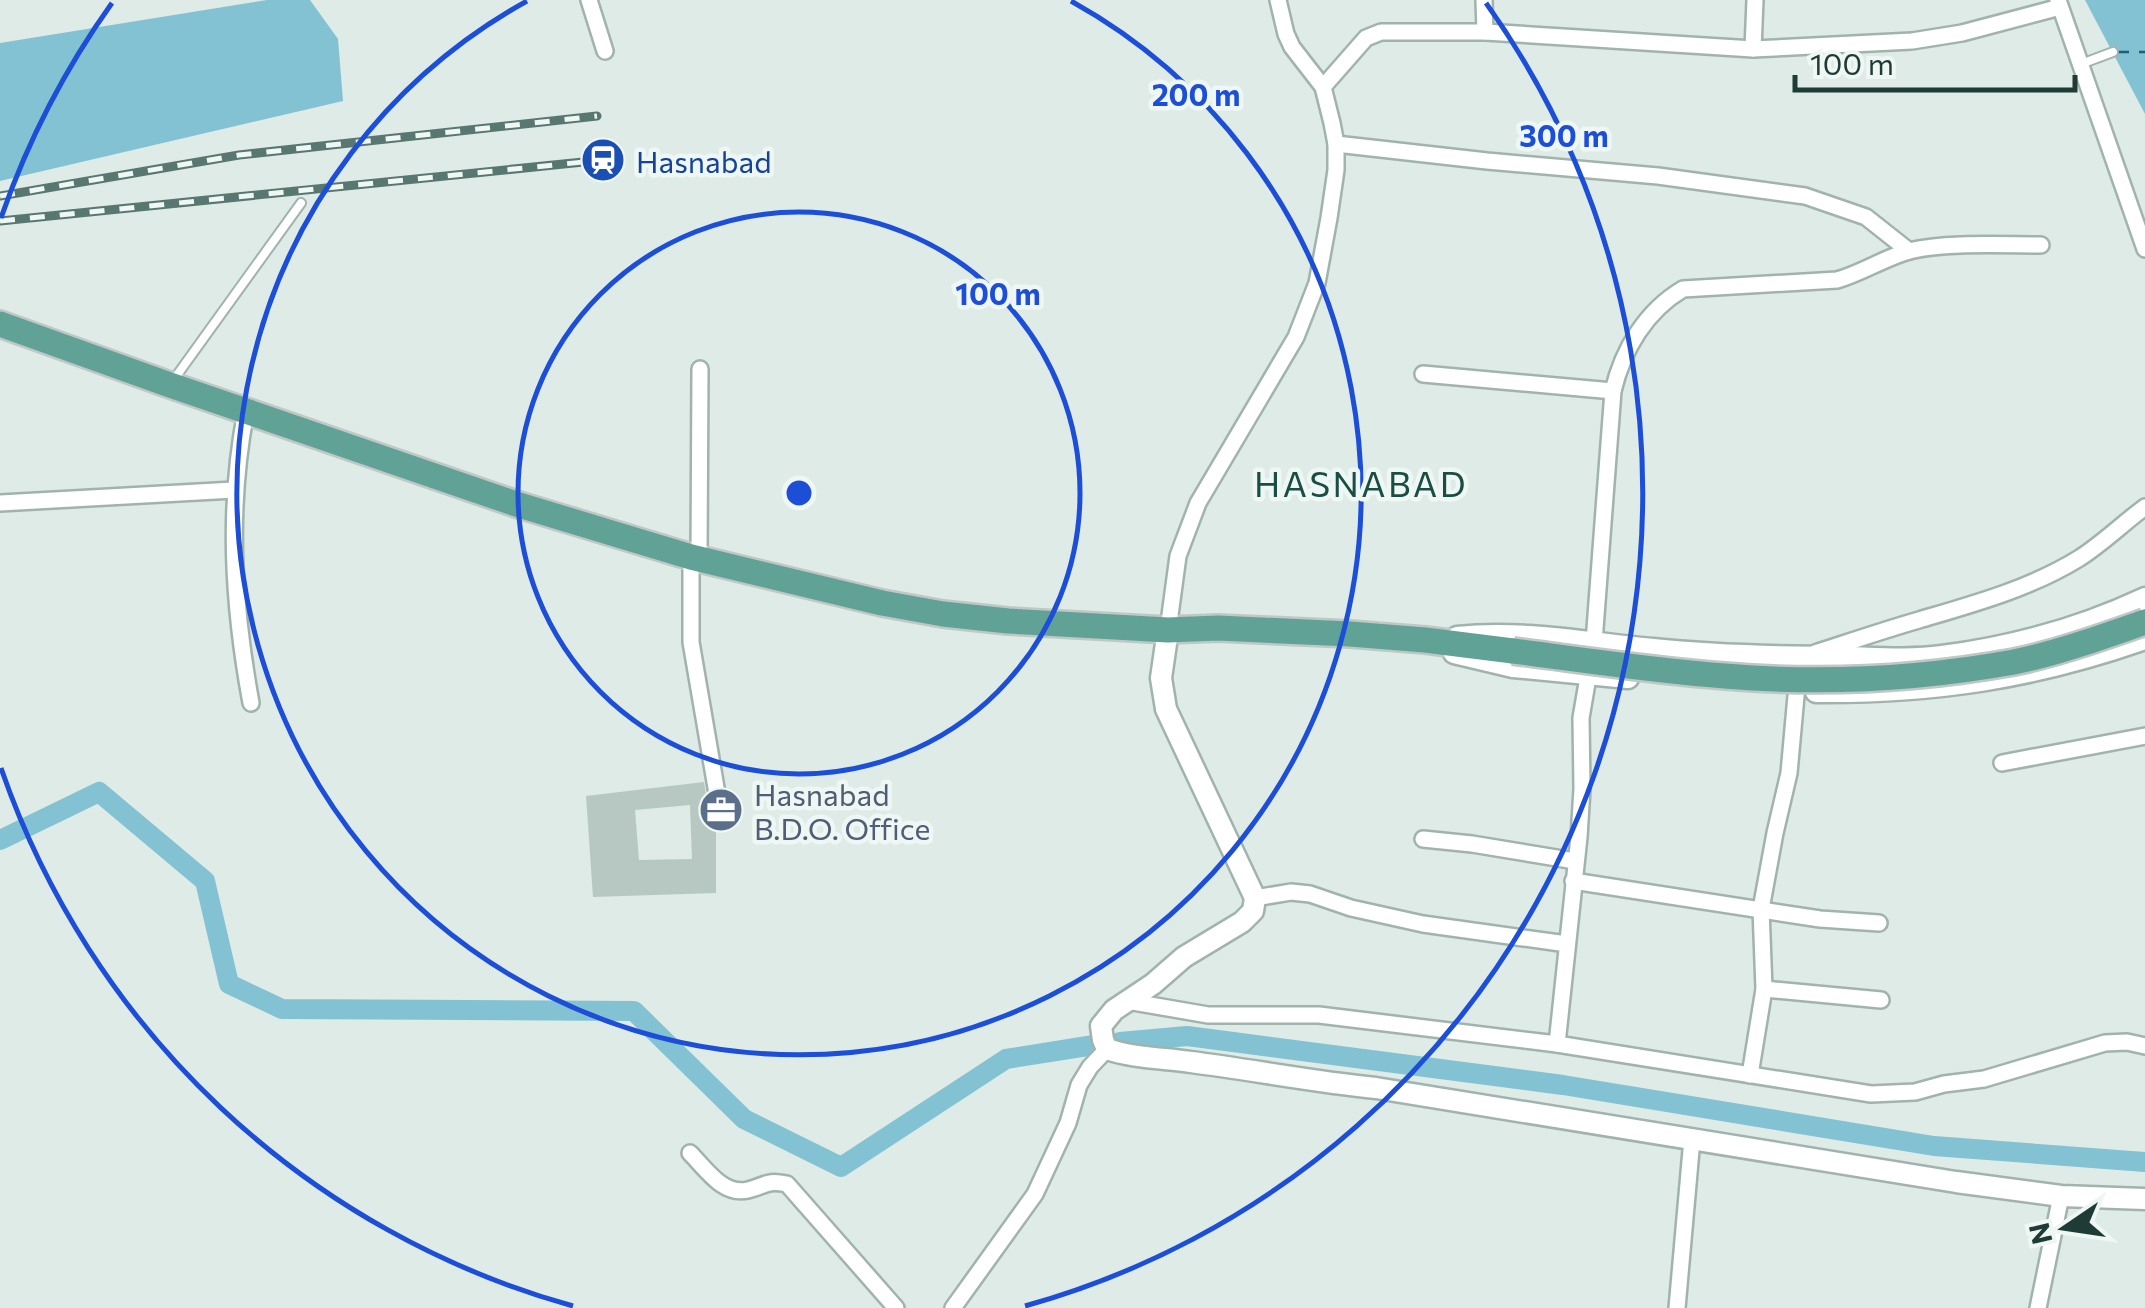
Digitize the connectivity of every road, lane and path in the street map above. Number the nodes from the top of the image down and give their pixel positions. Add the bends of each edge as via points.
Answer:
1 (588, 0) edge
2 (1278, 0) edge
3 (1484, 0) edge
4 (1754, 0) edge
5 (2059, 4) edge
6 (1485, 32) junction
7 (1752, 50) junction
8 (605, 51) dead end
9 (2113, 52) dead end
10 (2081, 64) junction
11 (1323, 87) junction
12 (1336, 144) junction
13 (301, 203) dead end
14 (2042, 244) dead end
15 (2145, 248) edge
16 (1909, 251) junction
17 (0, 324) edge
18 (700, 369) dead end
19 (1423, 374) dead end
20 (170, 385) junction
21 (1613, 391) junction
22 (246, 412) junction
23 (234, 490) junction
24 (0, 503) edge
25 (2145, 507) edge
26 (695, 558) junction
27 (2145, 598) edge
28 (2145, 622) edge
29 (1168, 630) junction
30 (2145, 639) edge
31 (1425, 640) junction
32 (1594, 642) junction
33 (1799, 657) junction
34 (1588, 674) junction
35 (1796, 691) junction
36 (251, 703) dead end
37 (2145, 736) edge
38 (2002, 763) dead end
39 (720, 811) dead end
40 (1423, 839) dead end
41 (1575, 862) junction
42 (1573, 880) junction
43 (1256, 898) junction
44 (1761, 909) junction
45 (1879, 923) dead end
46 (1566, 944) junction
47 (1764, 990) junction
48 (1881, 1000) dead end
49 (1127, 1001) junction
50 (1557, 1044) junction
51 (2145, 1046) edge
52 (1107, 1048) junction
53 (1750, 1075) junction
54 (1692, 1139) junction
55 (690, 1153) dead end
56 (2061, 1196) junction
57 (2145, 1199) edge
58 (896, 1308) edge
59 (954, 1308) edge
60 (1676, 1308) edge
61 (2038, 1308) edge

1 - 8 street
2 - 11 street via 1286,34
3 - 6 street
4 - 7 street
5 - 7 street via 1993,26 1912,41
5 - 10 street
6 - 7 street
6 - 11 street via 1381,32 1350,53
9 - 10 lane
10 - 15 street
11 - 12 street
12 - 16 street via 1805,196 1866,217
12 - 29 street via 1311,304 1185,532
13 - 20 lane
14 - 16 street
16 - 21 street via 1837,280 1683,289 1664,301 1630,344
17 - 20 main road
18 - 26 street
19 - 21 street
20 - 22 main road
21 - 32 street
22 - 23 street
22 - 26 main road
23 - 24 street
23 - 36 street via 236,611
25 - 33 street via 2042,579
26 - 29 main road via 943,614
26 - 39 street via 691,642
27 - 33 street via 2037,638 1938,657
28 - 31 main road, bridge via 2018,661 1846,679 1724,676
29 - 31 main road
29 - 43 street via 1161,678 1166,709
30 - 35 street via 1986,682
31 - 32 street via 1513,634
31 - 34 street via 1487,662
32 - 33 street
32 - 34 street
33 - 35 street
34 - 35 street
34 - 41 street
35 - 44 street via 1789,773
37 - 38 street
40 - 41 street
41 - 42 street
42 - 44 street
42 - 46 street
43 - 46 street via 1310,894 1423,924
43 - 49 street via 1242,922
44 - 45 street
44 - 47 street
46 - 50 street
47 - 48 street
47 - 53 street
49 - 50 street via 1208,1015 1319,1016
49 - 52 street via 1102,1026
50 - 53 street
51 - 53 street via 2105,1042 1915,1092 1871,1094
52 - 54 street
52 - 59 street via 1079,1085 1036,1194
54 - 56 street
54 - 60 street
55 - 58 street via 732,1190 787,1184
56 - 57 street
56 - 61 street

